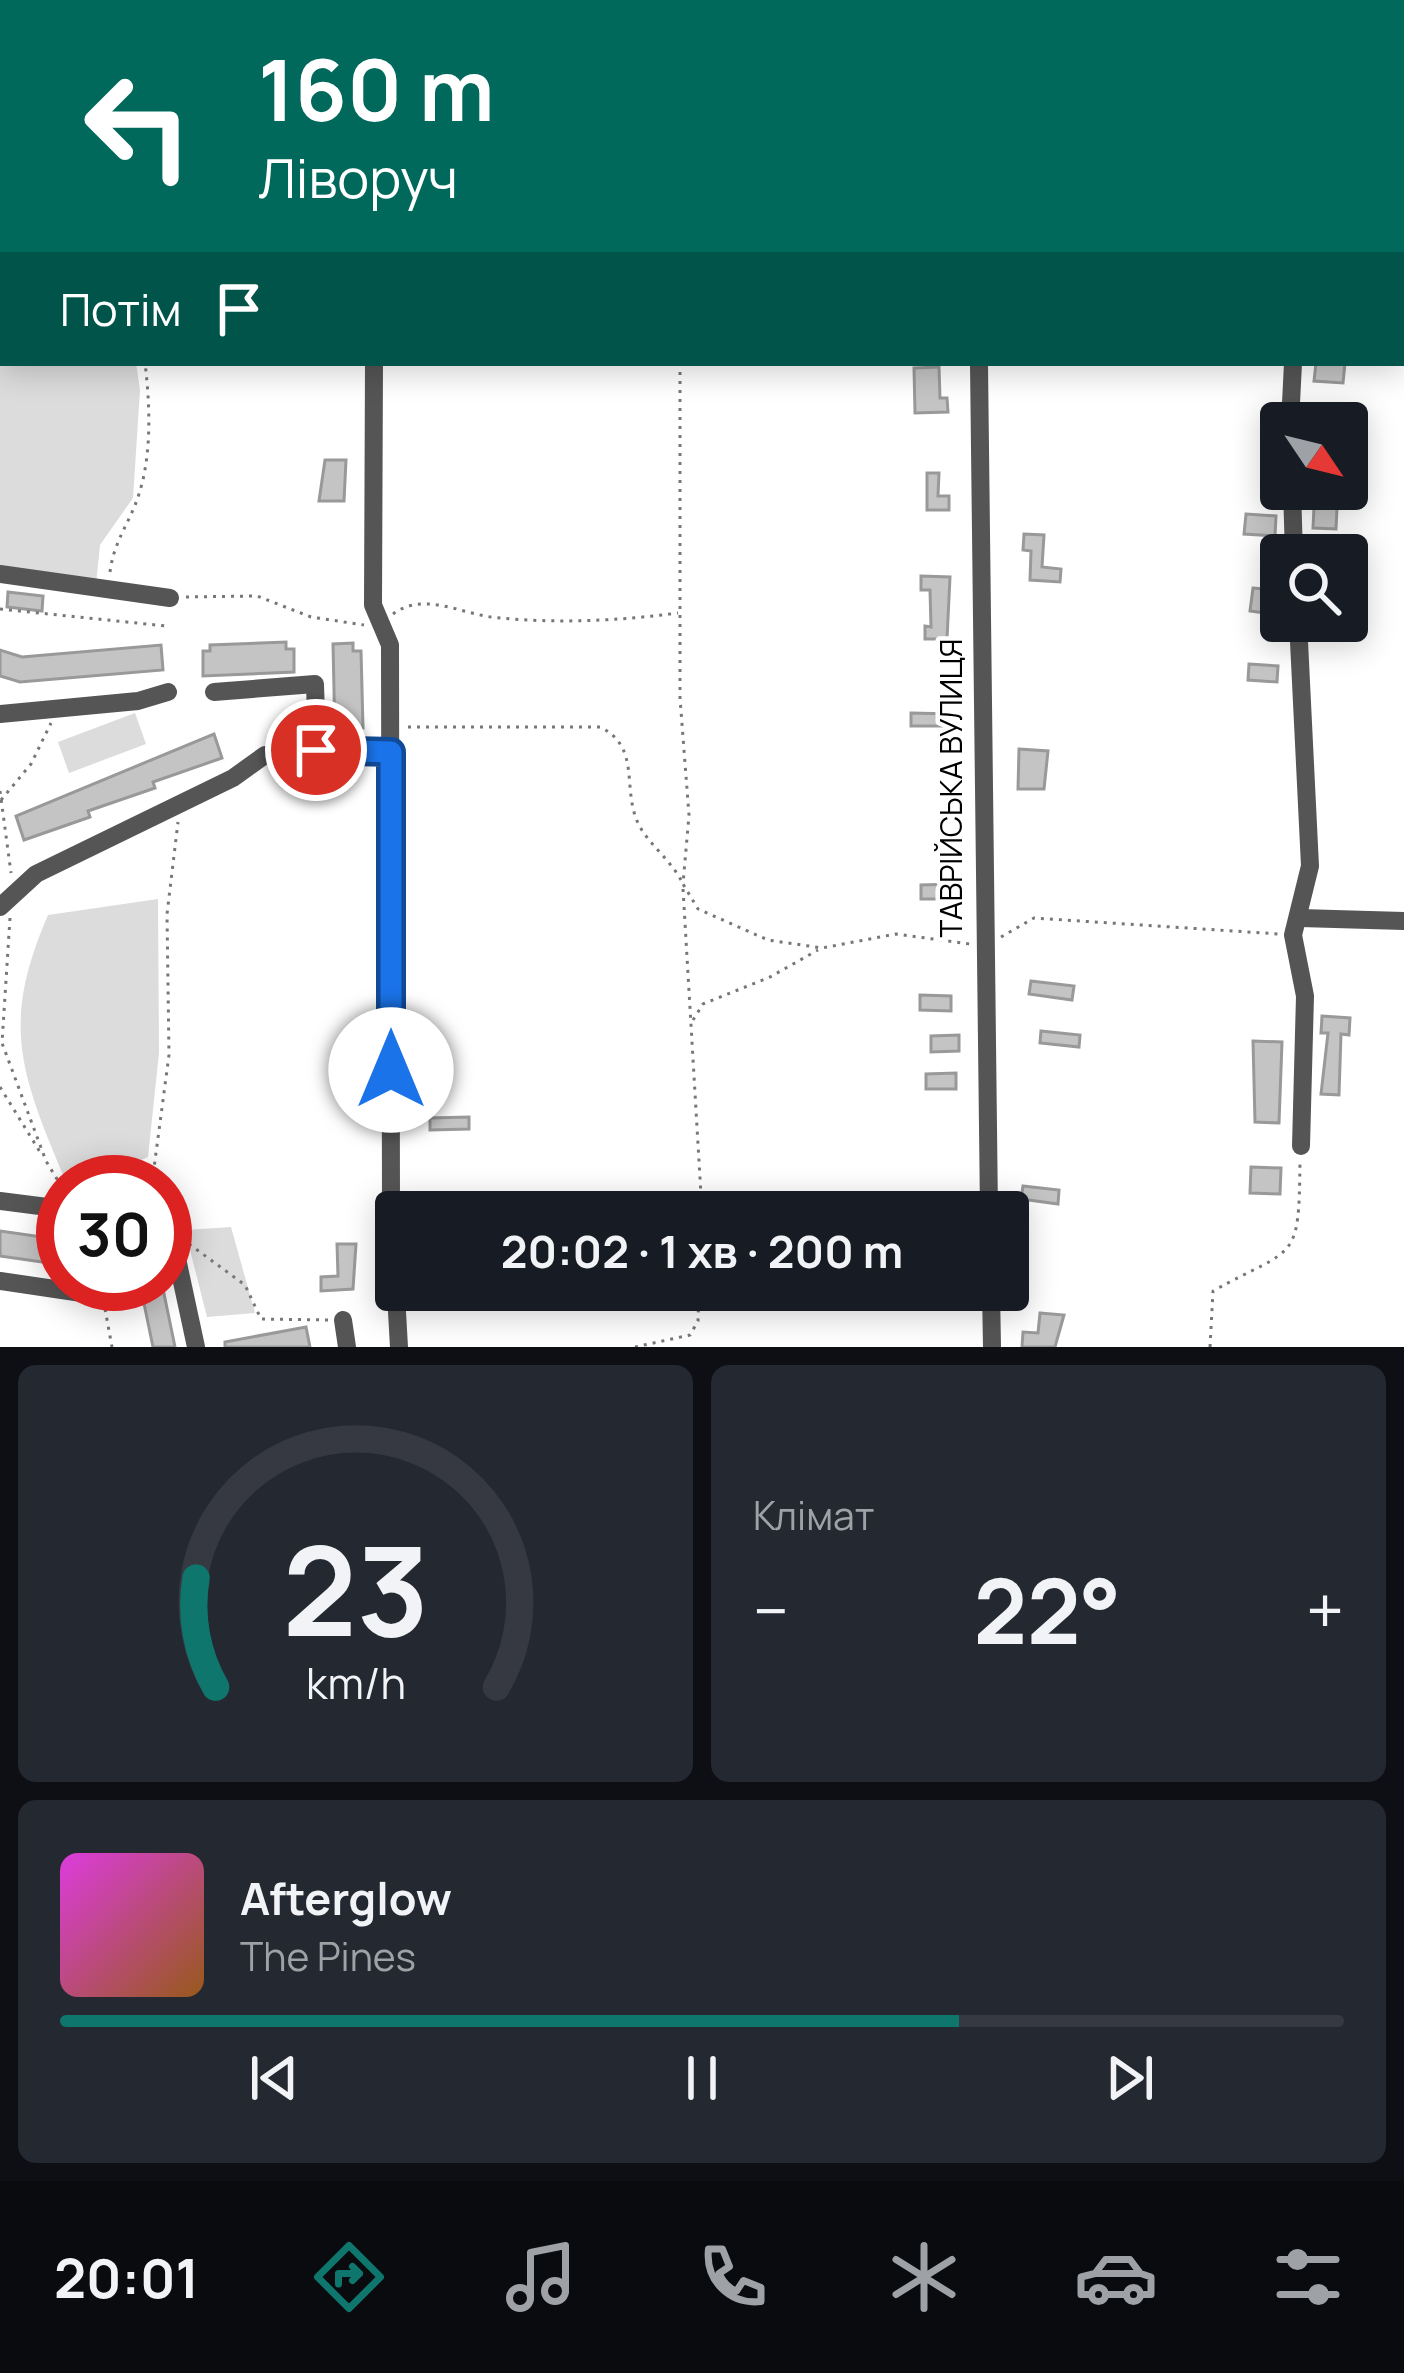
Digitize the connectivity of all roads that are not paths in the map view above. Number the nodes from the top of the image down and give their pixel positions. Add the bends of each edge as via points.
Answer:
1 (374, 366) edge
2 (979, 366) edge
3 (1293, 366) edge
4 (1291, 402) edge
5 (0, 574) edge
6 (170, 598) road end
7 (1299, 642) edge
8 (168, 692) dead end
9 (214, 692) dead end
10 (0, 714) edge
11 (391, 744) junction
12 (316, 750) junction
13 (7, 901) edge
14 (1404, 921) edge
15 (1297, 926) junction
16 (1301, 1146) road end
17 (989, 1191) edge
18 (0, 1201) edge
19 (36, 1206) edge
20 (0, 1281) edge
21 (36, 1284) edge
22 (187, 1311) edge
23 (991, 1311) edge
24 (343, 1320) road end
25 (196, 1347) edge
26 (347, 1347) edge
27 (399, 1347) edge
28 (992, 1347) edge

1 - 11 street via 373,605 389,645
2 - 17 street, ТАВРІЙСЬКА ВУЛИЦЯ
3 - 4 street
5 - 6 street
7 - 15 street via 1310,866
8 - 10 street
9 - 12 street via 315,684
11 - 12 street
11 - 27 street via 391,1206
12 - 13 street via 266,755 36,874
14 - 15 street
15 - 16 street via 1305,995
18 - 19 street
20 - 21 street
22 - 25 street
23 - 28 street
24 - 26 street

